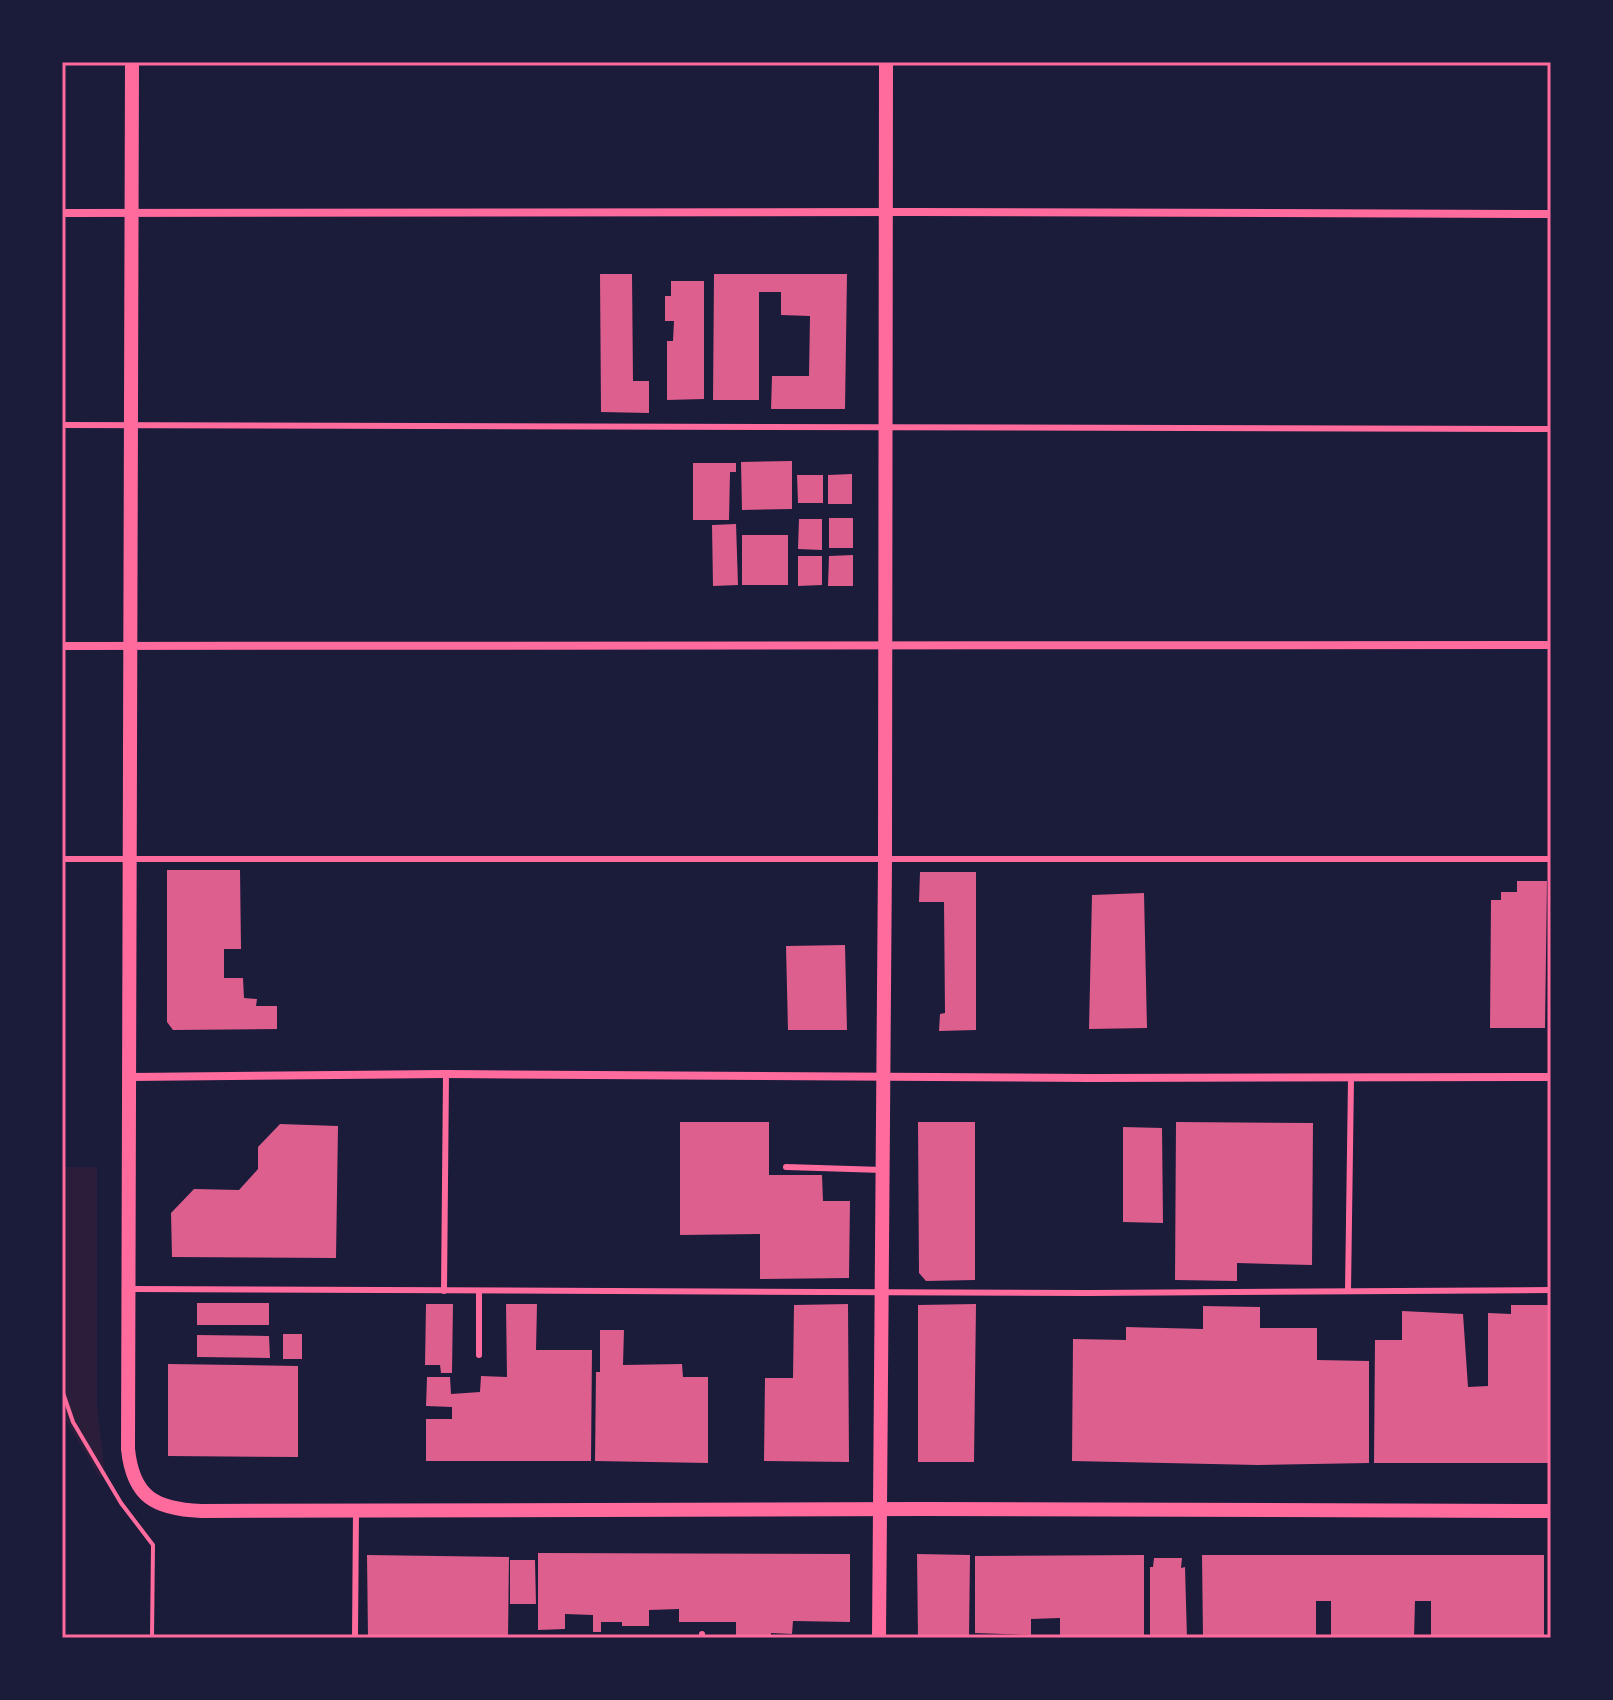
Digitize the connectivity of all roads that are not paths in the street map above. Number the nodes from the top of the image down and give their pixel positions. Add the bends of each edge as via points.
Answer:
1 (132, 62) edge
2 (886, 62) edge
3 (886, 212) junction
4 (62, 213) edge
5 (131, 213) junction
6 (1551, 214) edge
7 (62, 425) edge
8 (130, 425) junction
9 (886, 427) junction
10 (1551, 429) edge
11 (131, 645) junction
12 (885, 645) junction
13 (1551, 645) edge
14 (62, 646) edge
15 (62, 859) edge
16 (130, 859) junction
17 (1551, 859) edge
18 (885, 860) junction
19 (446, 1074) junction
20 (130, 1077) junction
21 (884, 1077) junction
22 (1551, 1077) edge
23 (1351, 1079) junction
24 (786, 1167) dead end
25 (883, 1170) junction
26 (129, 1289) junction
27 (1551, 1290) edge
28 (444, 1291) junction
29 (479, 1291) junction
30 (1348, 1291) junction
31 (881, 1292) junction
32 (479, 1355) dead end
33 (356, 1509) junction
34 (882, 1510) junction
35 (1551, 1511) edge
36 (355, 1638) edge
37 (879, 1638) edge

1 - 5 street
2 - 3 street
3 - 5 street
3 - 6 street
3 - 9 street
4 - 5 street
5 - 8 street
7 - 8 lane
8 - 9 lane
8 - 11 street
9 - 10 lane
9 - 12 street
11 - 12 street
11 - 14 street
11 - 16 street
12 - 13 street
12 - 18 street
15 - 16 lane
16 - 18 lane
16 - 20 street
17 - 18 lane
18 - 21 street
19 - 20 street
19 - 21 street
19 - 28 lane
20 - 26 street
21 - 23 street
21 - 25 street
22 - 23 street
23 - 30 lane
24 - 25 lane
25 - 31 street
26 - 28 lane
26 - 33 street via 130,1471 139,1490 152,1501 185,1511
27 - 30 lane
28 - 29 lane
29 - 31 lane
29 - 32 lane
30 - 31 lane
31 - 34 street
33 - 34 street
33 - 36 lane
34 - 35 street
34 - 37 street

